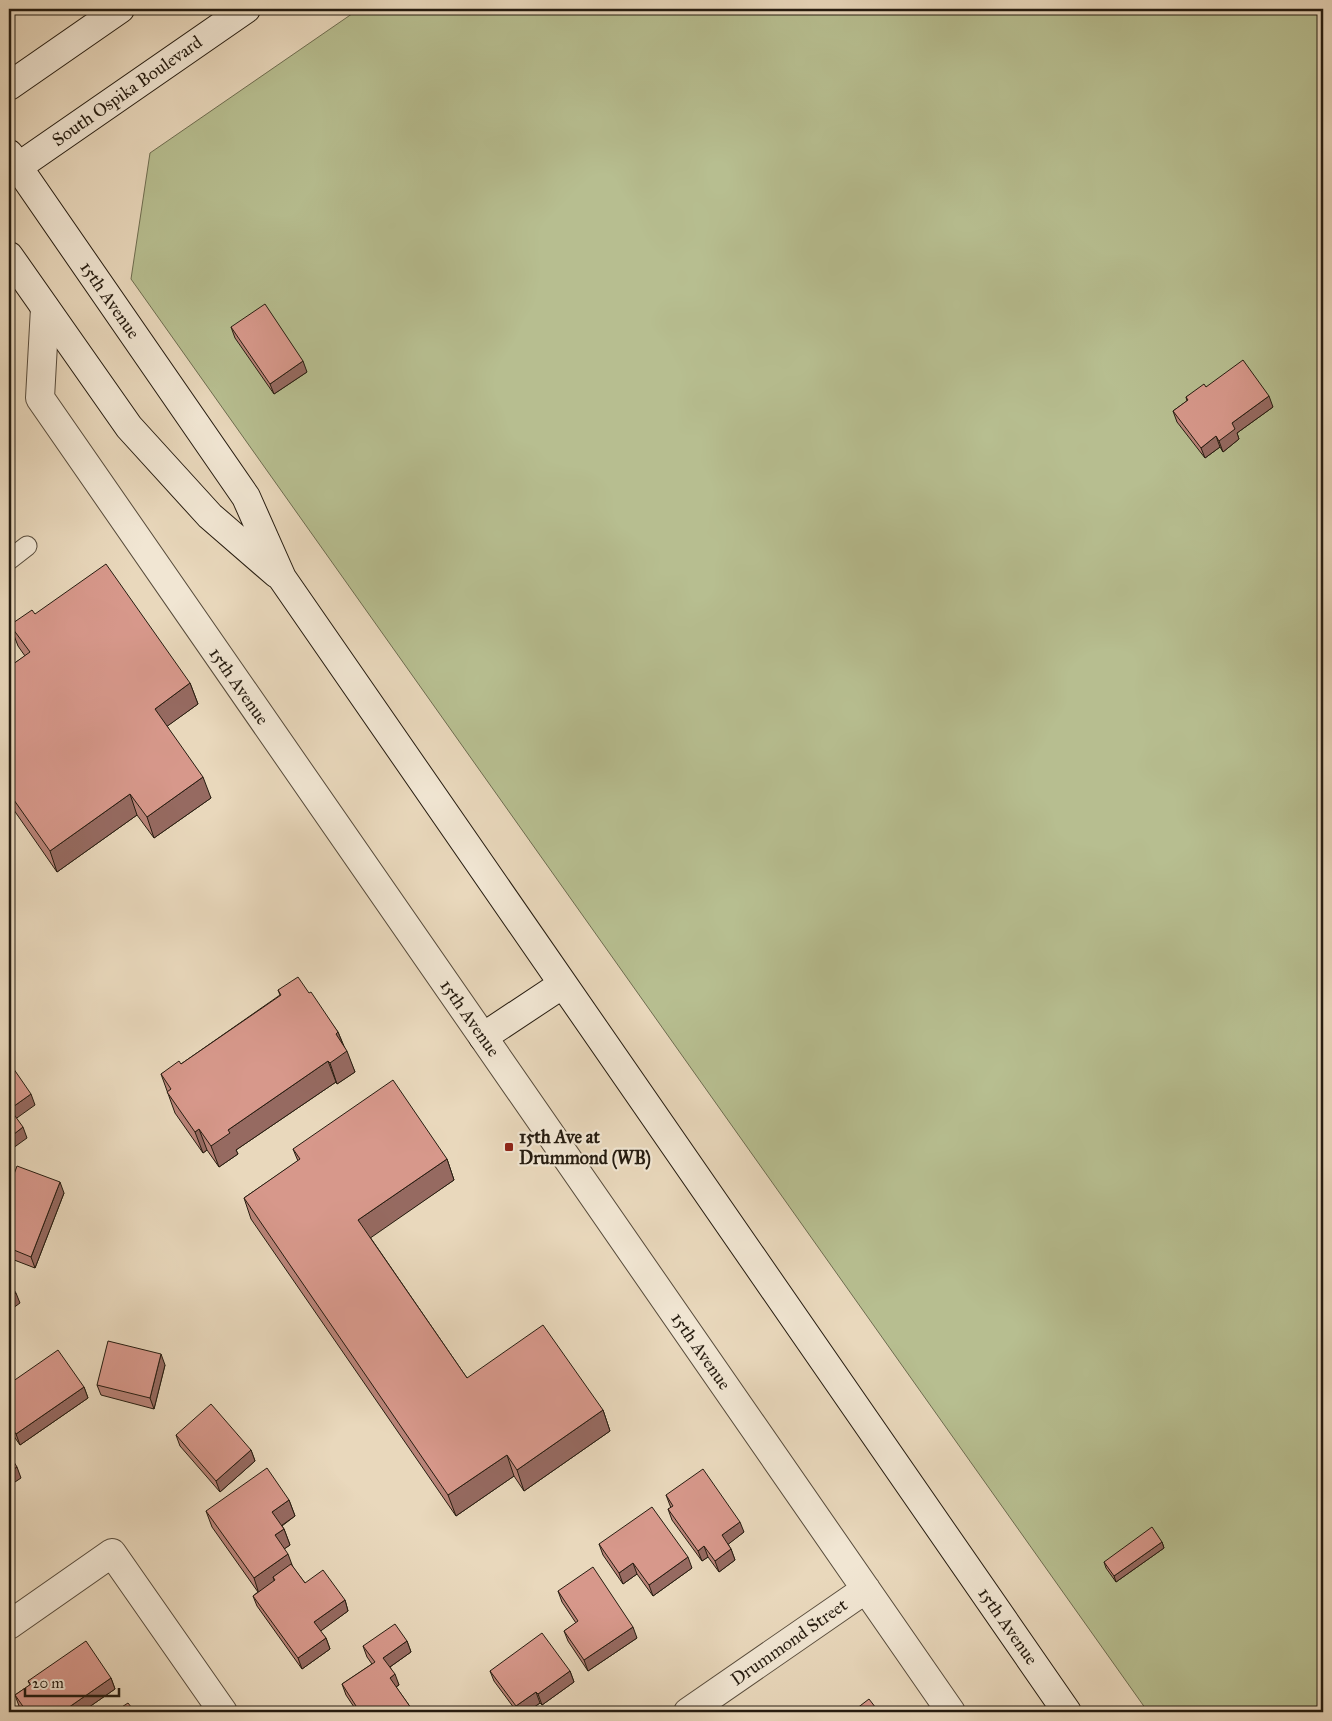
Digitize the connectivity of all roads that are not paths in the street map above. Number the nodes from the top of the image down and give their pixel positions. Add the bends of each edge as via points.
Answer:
1 (120, 9) edge
2 (246, 9) edge
3 (9, 86) edge
4 (12, 165) edge
5 (9, 256) edge
6 (46, 308) junction
7 (27, 546) dead end
8 (9, 560) edge
9 (282, 578) junction
10 (563, 984) junction
11 (483, 1037) junction
12 (866, 1589) junction
13 (9, 1625) edge
14 (223, 1712) edge
15 (688, 1712) edge
16 (951, 1712) edge
17 (1067, 1712) edge

1 - 3 main road
2 - 4 main road, South Ospika Boulevard
4 - 9 main road, 15th Avenue via 246,497
5 - 6 main road, 15th Avenue
6 - 9 main road, 15th Avenue via 129,427 210,516
6 - 11 main road, 15th Avenue via 40,398
7 - 8 lane
9 - 10 main road, 15th Avenue
10 - 11 main road
10 - 17 main road, 15th Avenue
11 - 12 main road, 15th Avenue
12 - 15 main road, Drummond Street
12 - 16 main road, 15th Avenue
13 - 14 main road via 112,1553

